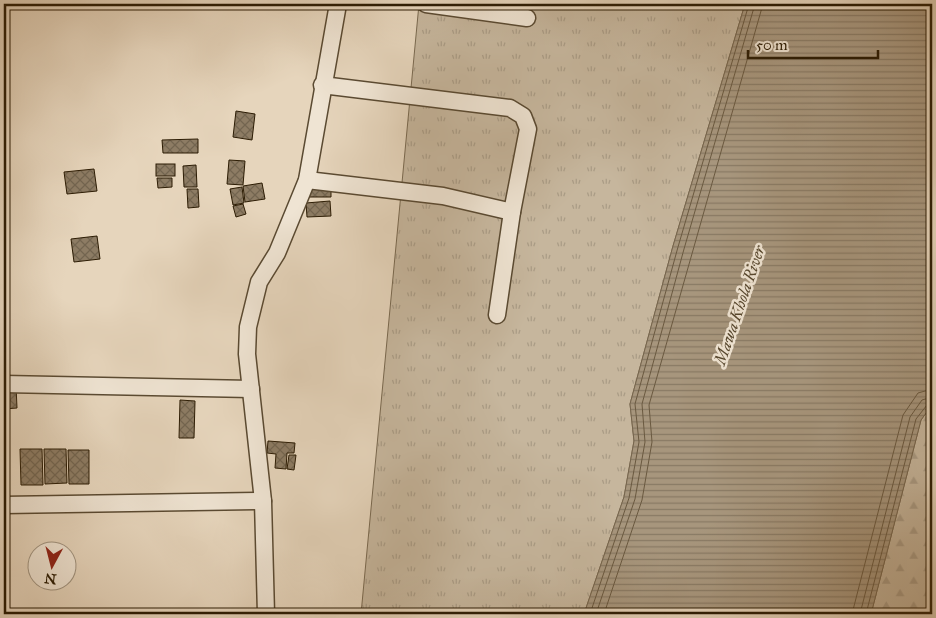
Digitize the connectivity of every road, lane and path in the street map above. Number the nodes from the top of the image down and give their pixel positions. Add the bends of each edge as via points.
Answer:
1 (338, 4) edge
2 (426, 4) edge
3 (527, 18) dead end
4 (322, 85) junction
5 (307, 180) junction
6 (512, 212) junction
7 (497, 316) dead end
8 (4, 384) edge
9 (251, 389) junction
10 (263, 501) junction
11 (4, 505) edge
12 (266, 614) edge

1 - 4 street
2 - 3 street
4 - 5 street
4 - 6 street via 510,108 523,116 528,129
5 - 6 street via 443,196
5 - 9 street via 277,253 255,292 247,345
6 - 7 street
8 - 9 street
9 - 10 street
10 - 11 street
10 - 12 street

